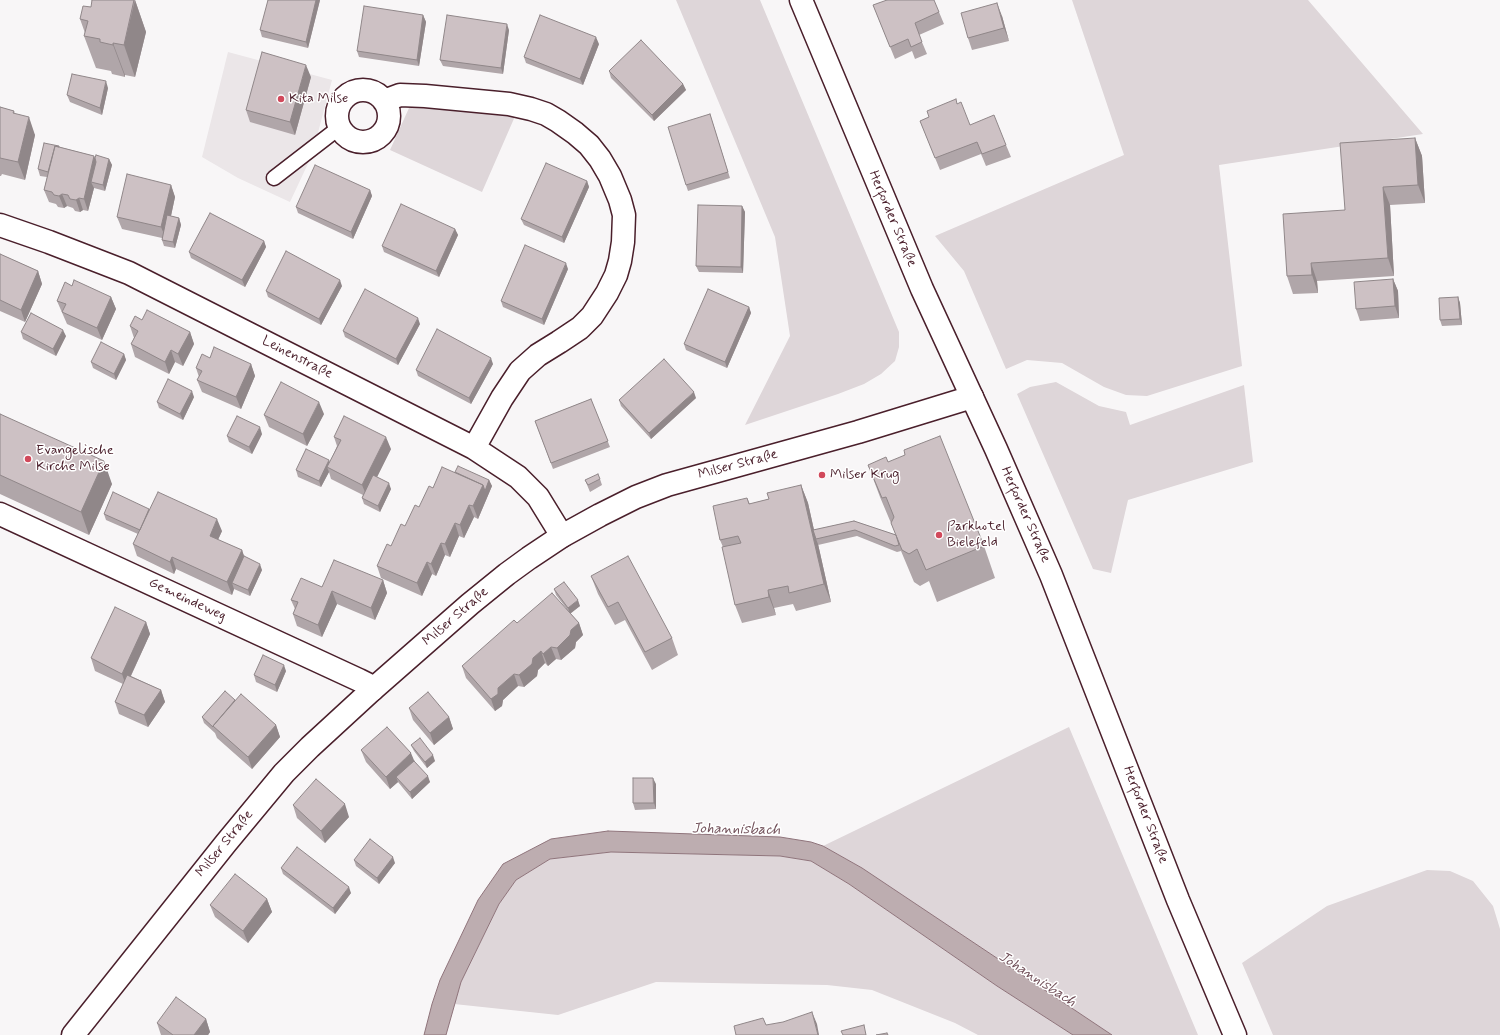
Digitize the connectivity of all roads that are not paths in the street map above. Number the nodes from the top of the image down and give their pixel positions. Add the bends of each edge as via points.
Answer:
1 (801, 0) edge
2 (384, 101) junction
3 (340, 127) junction
4 (274, 178) dead end
5 (0, 225) edge
6 (972, 397) junction
7 (474, 448) junction
8 (0, 514) edge
9 (562, 536) junction
10 (372, 690) junction
11 (73, 1035) edge
12 (1235, 1035) edge

1 - 6 main road, Herforder Straße via 922,290
2 - 3 main road via 378,95 363,90 348,95 337,115
2 - 3 main road via 389,117 384,132 377,138 366,142 354,140
2 - 7 main road via 400,95 419,96 509,104 546,114 575,133 600,159 610,176 624,215 620,261 607,293 592,316 580,328 538,355 520,371
3 - 4 lane
5 - 7 main road, Leinenstraße via 129,273
6 - 9 main road, Milser Straße via 858,432 667,485 636,497
6 - 12 main road, Herforder Straße via 1051,575 1181,906
7 - 9 main road, Leinenstraße via 518,477 538,497
8 - 10 main road, Gemeindeweg via 359,680
9 - 10 main road, Milser Straße via 507,574
10 - 11 main road, Milser Straße via 310,747 259,801

